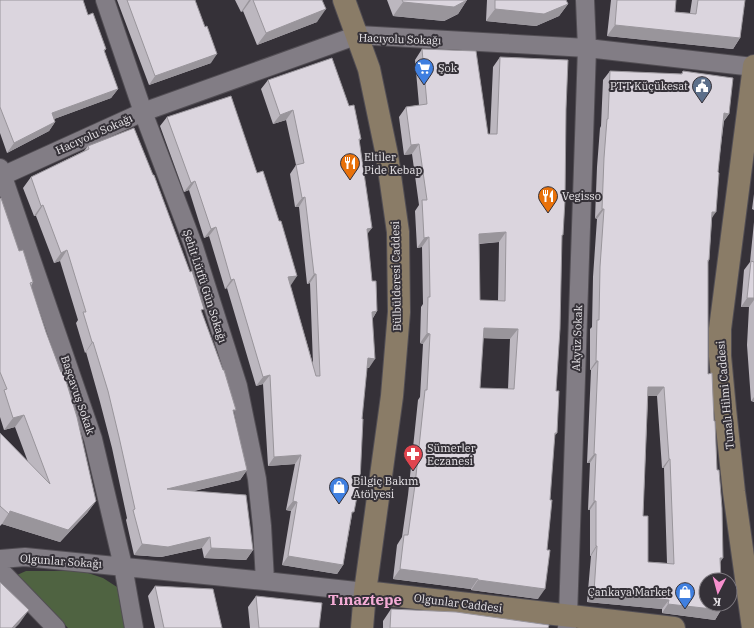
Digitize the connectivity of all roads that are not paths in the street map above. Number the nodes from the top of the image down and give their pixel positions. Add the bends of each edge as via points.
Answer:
1 (105, 0) edge
2 (344, 0) edge
3 (585, 0) edge
4 (358, 35) junction
5 (587, 48) junction
6 (754, 67) edge
7 (143, 112) junction
8 (1, 173) edge
9 (0, 559) edge
10 (122, 566) junction
11 (0, 570) edge
12 (265, 581) junction
13 (365, 592) junction
14 (567, 622) edge
15 (56, 628) edge
16 (134, 628) edge
17 (362, 628) edge
18 (674, 628) edge
19 (753, 628) edge

1 - 7 street, Şehit Lütfü Gün Sokağı
2 - 4 main road, Bülbülderesi Caddesi
3 - 5 street, Akyüz Sokak
4 - 5 street, Hacıyolu Sokağı
4 - 7 street, Hacıyolu Sokağı
4 - 13 main road, Bülbülderesi Caddesi via 369,69 388,155 398,232 399,312 392,396
5 - 6 street, Hacıyolu Sokağı
5 - 14 street, Akyüz Sokak
6 - 19 main road, Tunalı Hilmi Caddesi via 720,329 734,492
7 - 8 street, Hacıyolu Sokağı
7 - 12 street, Şehit Lütfü Gün Sokağı via 194,247 238,386 257,479
8 - 10 street, Başçavuş Sokak via 93,439
9 - 10 street, Olgunlar Sokağı via 25,557
10 - 12 street, Olgunlar Caddesi
10 - 16 street, Başçavuş Sokak
11 - 15 street
12 - 13 street, Olgunlar Caddesi
13 - 14 main road, Olgunlar Caddesi
13 - 17 main road, Bülbülderesi Caddesi
14 - 18 main road, Olgunlar Caddesi

